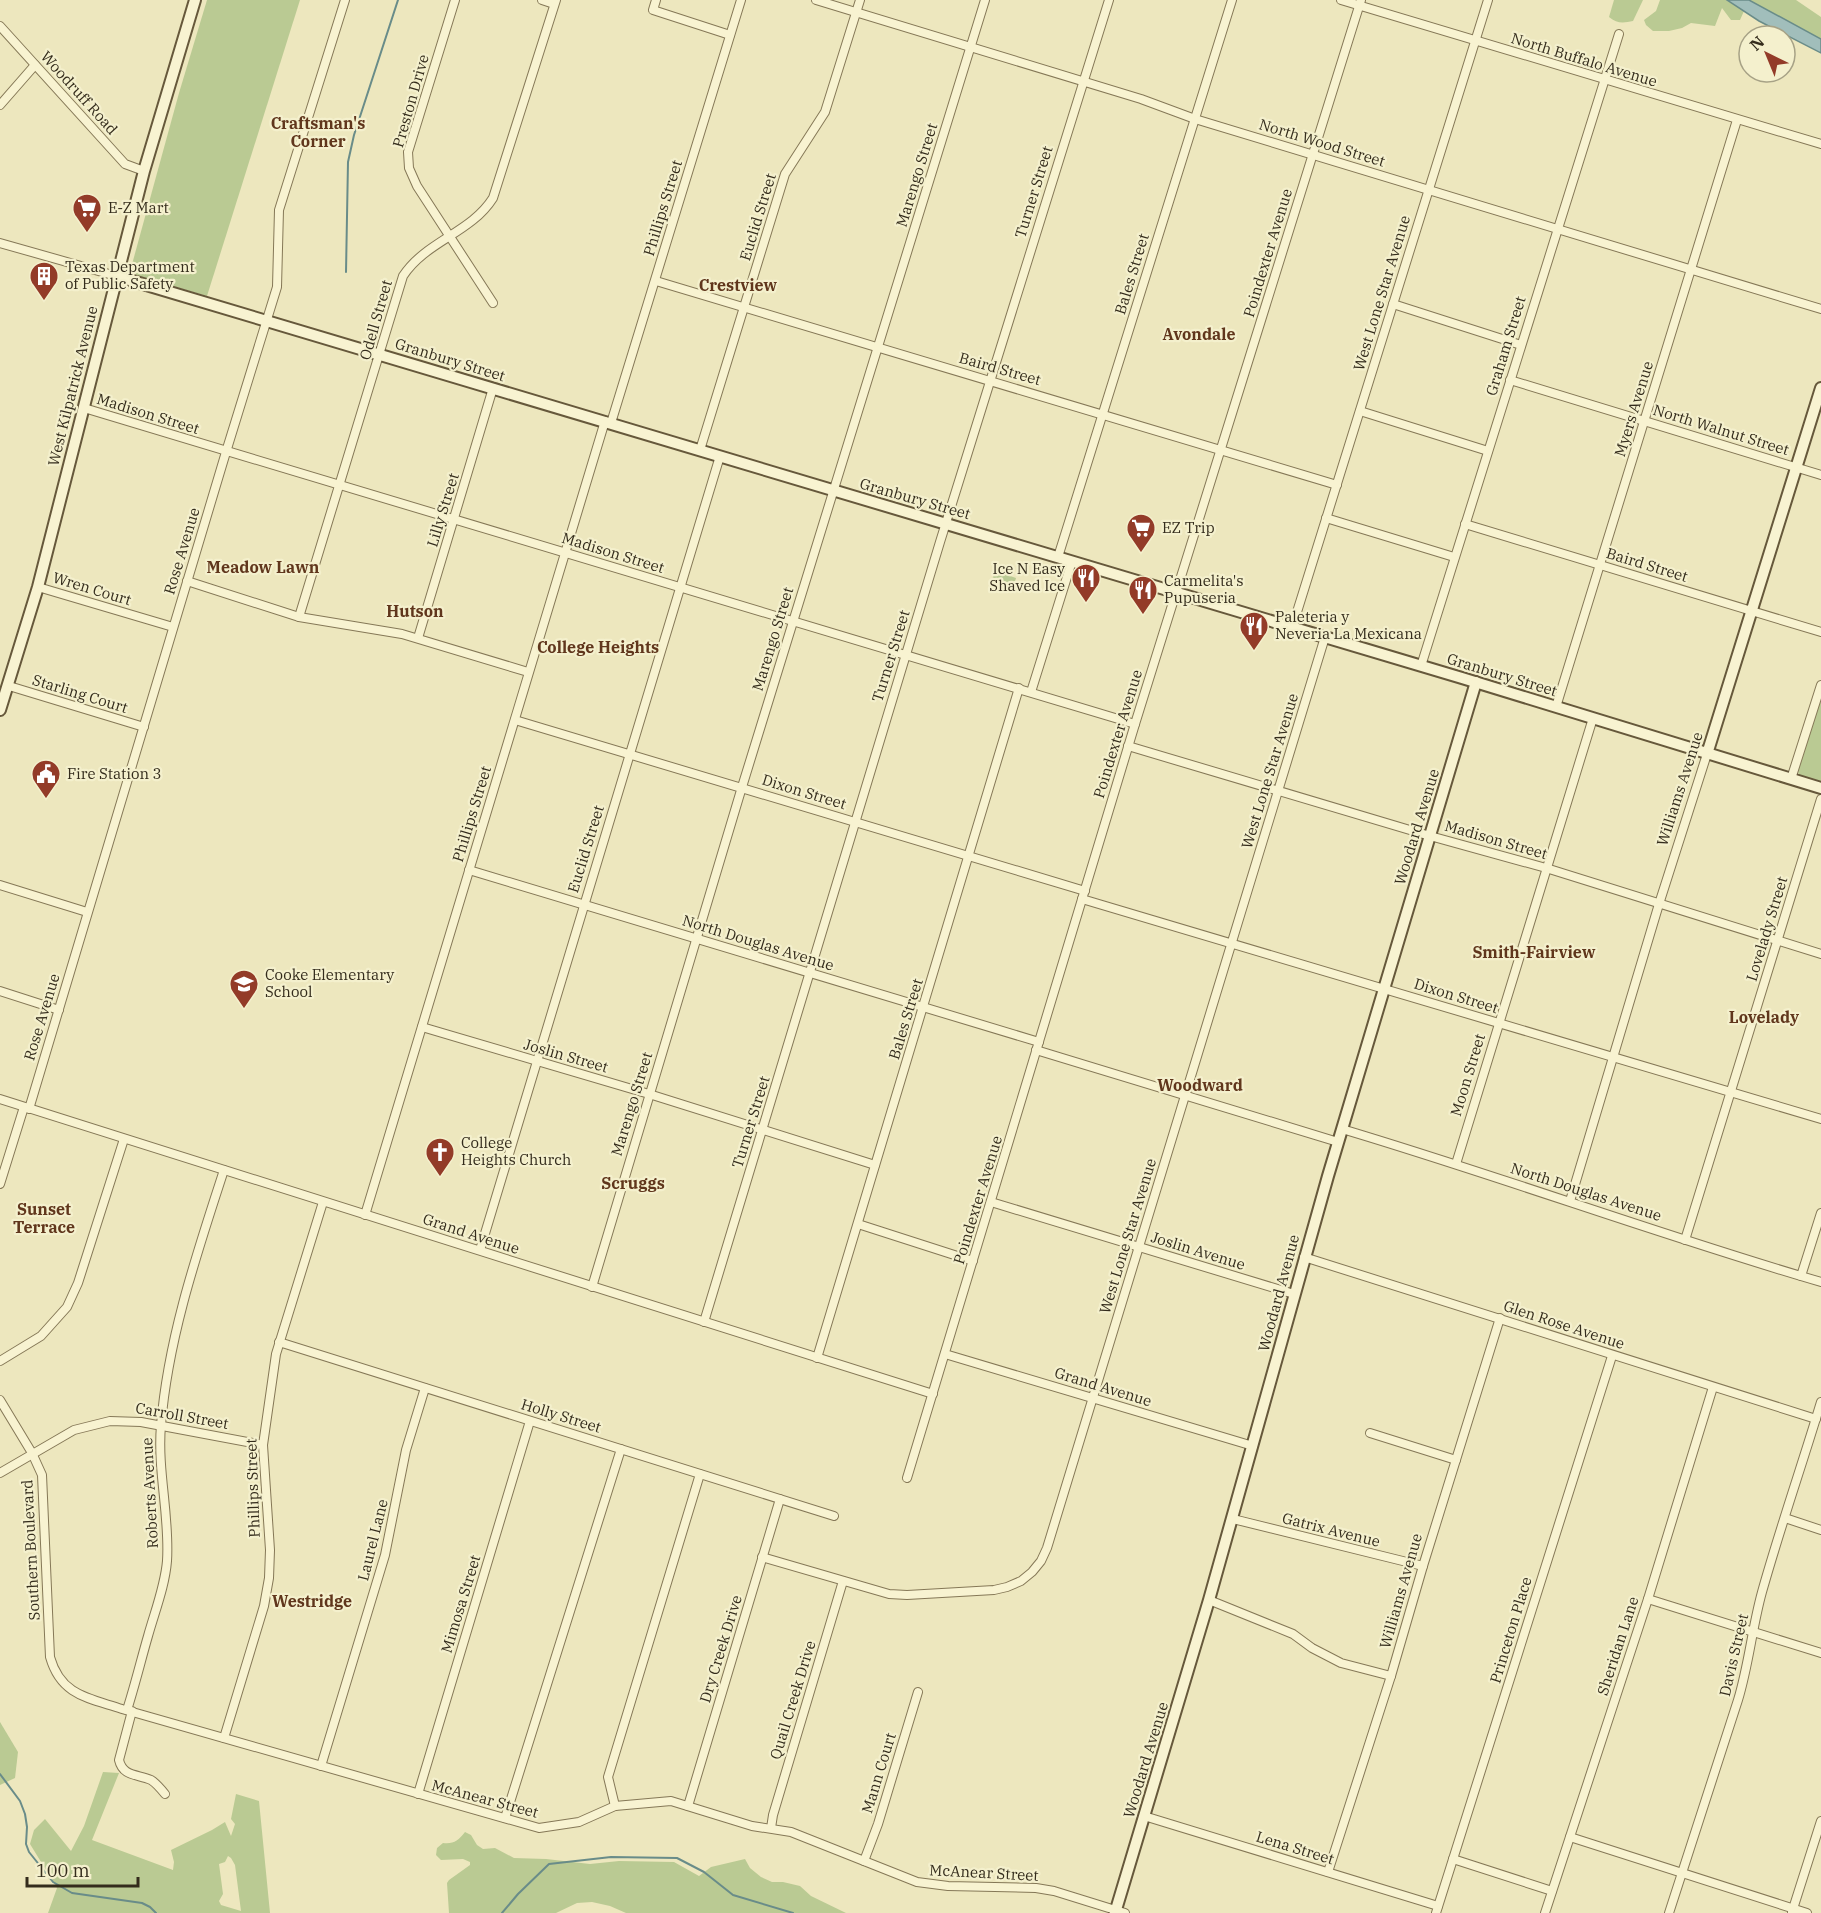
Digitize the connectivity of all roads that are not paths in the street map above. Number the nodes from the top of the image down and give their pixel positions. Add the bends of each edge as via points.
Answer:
1 (195, 0) edge
2 (345, 0) edge
3 (455, 0) edge
4 (542, 0) edge
5 (656, 0) edge
6 (741, 0) edge
7 (816, 0) edge
8 (860, 0) edge
9 (985, 0) edge
10 (1108, 0) edge
11 (1232, 0) edge
12 (1341, 0) edge
13 (1488, 0) edge
14 (555, 2) edge
15 (1360, 3) edge
16 (856, 12) junction
17 (0, 26) edge
18 (1619, 34) dead end
19 (730, 35) junction
20 (1474, 42) junction
21 (970, 46) junction
22 (35, 65) junction
23 (1604, 80) junction
24 (1083, 81) junction
25 (0, 105) edge
26 (1195, 119) junction
27 (1737, 120) junction
28 (1821, 144) edge
29 (1313, 154) junction
30 (144, 171) junction
31 (1428, 189) junction
32 (1557, 229) junction
33 (449, 237) junction
34 (0, 243) edge
35 (1691, 270) junction
36 (116, 276) junction
37 (656, 281) junction
38 (493, 303) dead end
39 (1393, 304) junction
40 (744, 307) junction
41 (1821, 309) edge
42 (267, 321) junction
43 (1521, 345) junction
44 (879, 347) junction
45 (380, 354) junction
46 (990, 380) junction
47 (1510, 380) junction
48 (493, 388) junction
49 (1821, 388) edge
50 (84, 408) junction
51 (1360, 411) junction
52 (1103, 414) junction
53 (608, 422) junction
54 (1644, 422) junction
55 (700, 450) junction
56 (1221, 450) junction
57 (1488, 451) junction
58 (225, 452) junction
59 (720, 456) junction
60 (1796, 467) junction
61 (1821, 475) edge
62 (339, 485) junction
63 (1336, 485) junction
64 (834, 490) junction
65 (1326, 518) junction
66 (454, 520) junction
67 (946, 523) junction
68 (1465, 524) junction
69 (565, 553) junction
70 (1058, 557) junction
71 (1454, 557) junction
72 (1072, 561) junction
73 (1600, 565) junction
74 (187, 582) junction
75 (38, 587) junction
76 (679, 587) junction
77 (1176, 594) junction
78 (1751, 610) junction
79 (299, 617) junction
80 (793, 621) junction
81 (173, 627) junction
82 (1292, 628) junction
83 (1821, 632) edge
84 (418, 638) junction
85 (1325, 638) junction
86 (907, 654) junction
87 (1421, 666) junction
88 (528, 672) junction
89 (1476, 682) junction
90 (1821, 685) edge
91 (9, 686) junction
92 (1019, 688) junction
93 (1030, 692) junction
94 (1556, 707) junction
95 (0, 710) edge
96 (1593, 718) junction
97 (515, 720) junction
98 (1135, 724) junction
99 (144, 727) junction
100 (1128, 746) junction
101 (629, 753) junction
102 (1707, 754) junction
103 (1791, 779) junction
104 (742, 787) junction
105 (1821, 788) edge
106 (1278, 791) junction
107 (1821, 799) edge
108 (855, 821) junction
109 (1430, 836) junction
110 (968, 855) junction
111 (1546, 868) junction
112 (469, 870) junction
113 (0, 885) edge
114 (1083, 895) junction
115 (583, 904) junction
116 (1659, 904) junction
117 (87, 912) junction
118 (696, 938) junction
119 (1778, 940) junction
120 (1230, 943) junction
121 (1821, 954) edge
122 (810, 972) junction
123 (1384, 988) junction
124 (0, 991) edge
125 (924, 1007) junction
126 (59, 1010) junction
127 (1498, 1023) junction
128 (422, 1027) junction
129 (1038, 1046) junction
130 (1614, 1057) junction
131 (536, 1061) junction
132 (1732, 1092) junction
133 (649, 1094) junction
134 (1184, 1095) junction
135 (0, 1099) edge
136 (26, 1108) junction
137 (1821, 1119) edge
138 (1342, 1129) junction
139 (762, 1130) junction
140 (124, 1139) junction
141 (1338, 1142) junction
142 (1456, 1164) junction
143 (875, 1165) junction
144 (224, 1170) junction
145 (0, 1184) edge
146 (1570, 1201) junction
147 (323, 1202) junction
148 (991, 1202) junction
149 (1821, 1213) edge
150 (365, 1215) junction
151 (858, 1224) junction
152 (1685, 1240) junction
153 (1139, 1247) junction
154 (480, 1250) junction
155 (1304, 1257) junction
156 (974, 1261) junction
157 (1801, 1276) junction
158 (1821, 1282) edge
159 (592, 1287) junction
160 (1294, 1293) junction
161 (1500, 1318) junction
162 (704, 1322) junction
163 (279, 1342) junction
164 (945, 1354) junction
165 (1612, 1356) junction
166 (817, 1358) junction
167 (0, 1361) edge
168 (1713, 1387) junction
169 (425, 1388) junction
170 (933, 1394) junction
171 (1094, 1399) junction
172 (0, 1400) edge
173 (1821, 1402) edge
174 (1816, 1419) junction
175 (531, 1421) junction
176 (160, 1425) junction
177 (1370, 1433) dead end
178 (263, 1445) junction
179 (1253, 1446) junction
180 (621, 1449) junction
181 (32, 1453) junction
182 (1456, 1460) junction
183 (0, 1473) edge
184 (700, 1474) junction
185 (907, 1478) dead end
186 (780, 1499) junction
187 (834, 1516) dead end
188 (1785, 1518) junction
189 (1233, 1519) junction
190 (1821, 1530) edge
191 (762, 1557) junction
192 (1423, 1566) junction
193 (843, 1581) junction
194 (1648, 1599) junction
195 (1209, 1600) junction
196 (1753, 1631) junction
197 (1821, 1653) edge
198 (56, 1673) joint
199 (1392, 1677) junction
200 (918, 1692) dead end
201 (129, 1711) junction
202 (224, 1738) junction
203 (321, 1766) junction
204 (165, 1794) dead end
205 (418, 1794) junction
206 (615, 1806) junction
207 (688, 1806) junction
208 (1144, 1816) junction
209 (506, 1818) junction
210 (1821, 1821) edge
211 (771, 1828) junction
212 (1570, 1837) junction
213 (1453, 1859) junction
214 (864, 1862) junction
215 (1328, 1872) junction
216 (1683, 1873) junction
217 (1552, 1891) junction
218 (1437, 1909) edge
219 (1792, 1911) edge
220 (1119, 1912) edge
221 (1545, 1913) edge
222 (1669, 1913) edge
223 (1807, 1913) edge

1 - 30 street, West Kilpatrick Avenue
2 - 42 street, Rose Avenue via 279,210 278,281
3 - 33 street, Preston Drive via 408,152 412,177
4 - 14 street
5 - 19 street via 653,10
6 - 19 street, Phillips Street
7 - 16 street, North Wood Street
8 - 16 street, Euclid Street
9 - 21 street, Marengo Street
10 - 24 street, Turner Street
11 - 26 street, Bales Street
12 - 15 street, North Buffalo Avenue
13 - 20 street, West Lone Star Avenue
14 - 33 street, Odell Street via 495,193 480,216
15 - 20 street, North Buffalo Avenue
15 - 29 street, Poindexter Avenue
16 - 21 street, North Wood Street
16 - 40 street, Euclid Street via 825,112 785,174
17 - 22 street, Woodruff Road
18 - 23 street, Graham Street
19 - 37 street, Phillips Street
20 - 23 street, North Buffalo Avenue
20 - 31 street, West Lone Star Avenue
21 - 24 street, North Wood Street
21 - 44 street, Marengo Street
22 - 25 street
22 - 30 street, Woodruff Road via 126,164
23 - 27 street, North Buffalo Avenue
23 - 32 street, Graham Street
24 - 26 street, North Wood Street
24 - 46 street, Turner Street
26 - 29 street, North Wood Street
26 - 52 street, Bales Street
27 - 28 street, North Buffalo Avenue
27 - 35 street, Myers Avenue
29 - 31 street, North Wood Street
29 - 56 street, Poindexter Avenue
30 - 36 street, West Kilpatrick Avenue
31 - 32 street, North Wood Street
31 - 39 street, West Lone Star Avenue
32 - 35 street, North Wood Street
32 - 43 street, Graham Street
33 - 38 street, Preston Drive
33 - 45 street, Odell Street via 419,257 403,276
34 - 36 street, Granbury Street
35 - 41 street, North Wood Street
35 - 54 street, Myers Avenue
36 - 42 street, Granbury Street
36 - 50 street, West Kilpatrick Avenue
37 - 40 street, Baird Street
37 - 53 street, Phillips Street
39 - 43 street
39 - 51 street, West Lone Star Avenue
40 - 44 street, Baird Street
40 - 55 street, Euclid Street
42 - 45 street, Granbury Street
42 - 58 street, Rose Avenue
43 - 47 street, Graham Street
44 - 46 street, Baird Street
44 - 64 street, Marengo Street
45 - 48 street, Granbury Street
45 - 62 street, Odell Street
46 - 52 street, Baird Street
46 - 67 street, Turner Street
47 - 54 street, North Walnut Street
47 - 57 street, Graham Street
48 - 53 street, Granbury Street
48 - 66 street, Lilly Street
49 - 60 street, Williams Avenue
50 - 58 street, Madison Street
50 - 75 street, West Kilpatrick Avenue
51 - 57 street
51 - 63 street, West Lone Star Avenue
52 - 56 street, Baird Street
52 - 70 street, Bales Street
53 - 55 street, Granbury Street
53 - 69 street, Phillips Street
54 - 60 street, North Walnut Street
54 - 73 street, Myers Avenue
55 - 59 street, Granbury Street
56 - 63 street, Baird Street
56 - 77 street, Poindexter Avenue
57 - 68 street, Graham Street
58 - 62 street, Madison Street
58 - 74 street, Rose Avenue
59 - 64 street, Granbury Street
59 - 76 street, Euclid Street
60 - 61 street, North Walnut Street
60 - 78 street, Williams Avenue
62 - 66 street, Madison Street
62 - 79 street, Odell Street
63 - 65 street, West Lone Star Avenue
64 - 67 street, Granbury Street
64 - 80 street, Marengo Street
65 - 71 street
65 - 82 street, West Lone Star Avenue
66 - 69 street, Madison Street
66 - 84 street, Lilly Street
67 - 70 street, Granbury Street
67 - 86 street, Turner Street
68 - 71 street, Graham Street
68 - 73 street, Baird Street
69 - 76 street, Madison Street
69 - 88 street, Phillips Street
70 - 72 street, Granbury Street
71 - 87 street, Graham Street
72 - 77 street, Granbury Street
72 - 93 street
73 - 78 street, Baird Street
73 - 94 street, Myers Avenue
74 - 79 street
74 - 81 street, Rose Avenue
75 - 81 street, Wren Court
75 - 91 street, West Kilpatrick Avenue
76 - 80 street, Madison Street
76 - 101 street, Euclid Street
77 - 82 street, Granbury Street
77 - 98 street, Poindexter Avenue
78 - 83 street, Baird Street
78 - 102 street, Williams Avenue
79 - 84 street
80 - 86 street, Madison Street
80 - 104 street, Marengo Street
81 - 99 street, Rose Avenue
82 - 85 street, Granbury Street
84 - 88 street
85 - 87 street, Granbury Street
85 - 106 street, West Lone Star Avenue
86 - 92 street, Madison Street
86 - 108 street, Turner Street
87 - 89 street, Granbury Street
88 - 97 street, Phillips Street
89 - 94 street, Granbury Street
89 - 109 street, Woodard Avenue
90 - 103 street
91 - 95 street, West Kilpatrick Avenue
91 - 99 street, Starling Court
92 - 93 street, Madison Street
92 - 110 street, Bales Street
93 - 98 street, Madison Street
94 - 96 street, Granbury Street
96 - 102 street, Granbury Street
96 - 111 street, Moon Street
97 - 101 street, Dixon Street
97 - 112 street, Phillips Street
98 - 100 street, Poindexter Avenue
99 - 117 street, Rose Avenue
100 - 106 street, Madison Street
100 - 114 street, Poindexter Avenue
101 - 104 street, Dixon Street
101 - 115 street, Euclid Street
102 - 103 street, Granbury Street
102 - 116 street, Williams Avenue
103 - 105 street, Granbury Street
104 - 108 street, Dixon Street
104 - 118 street, Marengo Street
106 - 109 street, Madison Street
106 - 120 street, West Lone Star Avenue
107 - 119 street, Lovelady Street
108 - 110 street, Dixon Street
108 - 122 street, Turner Street
109 - 111 street, Madison Street
109 - 123 street, Woodard Avenue
110 - 114 street, Dixon Street
110 - 125 street, Bales Street
111 - 116 street, Madison Street
111 - 127 street, Moon Street
112 - 115 street, North Douglas Avenue
112 - 128 street, Phillips Street
113 - 117 street
114 - 120 street, Dixon Street
114 - 129 street, Poindexter Avenue
115 - 118 street, North Douglas Avenue
115 - 131 street, Euclid Street
116 - 119 street, Madison Street
116 - 130 street, Williams Avenue
117 - 126 street, Rose Avenue
118 - 122 street, North Douglas Avenue
118 - 133 street, Marengo Street
119 - 121 street, Madison Street
119 - 132 street, Lovelady Street
120 - 123 street, Dixon Street
120 - 134 street, West Lone Star Avenue
122 - 125 street, North Douglas Avenue
122 - 139 street, Turner Street
123 - 127 street, Dixon Street
123 - 138 street, Woodard Avenue
124 - 126 street
125 - 129 street, North Douglas Avenue
125 - 143 street, Bales Street
126 - 136 street, Rose Avenue
127 - 130 street, Dixon Street
127 - 142 street, Moon Street
128 - 131 street, Joslin Street
128 - 150 street, Phillips Street
129 - 134 street, North Douglas Avenue
129 - 148 street, Poindexter Avenue
130 - 132 street, Dixon Street
130 - 146 street, Williams Avenue
131 - 133 street, Joslin Street
131 - 154 street, Euclid Street
132 - 137 street, Dixon Street
132 - 152 street, Lovelady Street
133 - 139 street, Joslin Street
133 - 159 street, Marengo Street
134 - 141 street, North Douglas Avenue
134 - 153 street, West Lone Star Avenue
135 - 136 street, Grand Avenue
136 - 140 street, Grand Avenue
136 - 145 street, Rose Avenue
138 - 141 street, Woodard Avenue
138 - 142 street, North Douglas Avenue
139 - 143 street, Joslin Street
139 - 162 street, Turner Street
140 - 144 street, Grand Avenue
140 - 167 street via 67,1307 41,1336
141 - 155 street, Woodard Avenue
142 - 146 street, North Douglas Avenue
143 - 151 street, Bales Street
144 - 147 street, Grand Avenue
144 - 176 street, Roberts Avenue via 189,1281
146 - 152 street, North Douglas Avenue
147 - 150 street, Grand Avenue
147 - 163 street, Phillips Street
148 - 153 street, Joslin Avenue
148 - 156 street, Poindexter Avenue
149 - 157 street
150 - 154 street, Grand Avenue
151 - 156 street
151 - 166 street, Bales Street
152 - 157 street, North Douglas Avenue
153 - 160 street, Joslin Avenue
153 - 171 street, West Lone Star Avenue
154 - 159 street, Grand Avenue
155 - 160 street, Woodard Avenue
155 - 161 street, Glen Rose Avenue
156 - 164 street, Poindexter Avenue
157 - 158 street, North Douglas Avenue
159 - 162 street, Grand Avenue
160 - 179 street, Woodard Avenue
161 - 165 street, Glen Rose Avenue
161 - 182 street, Williams Avenue
162 - 166 street, Grand Avenue
163 - 169 street, Holly Street
163 - 178 street, Phillips Street
164 - 170 street, Poindexter Avenue
164 - 171 street, Grand Avenue
165 - 168 street, Glen Rose Avenue
165 - 213 street, Princeton Place
166 - 170 street, Grand Avenue
168 - 174 street, Glen Rose Avenue
168 - 194 street, Sheridan Lane
169 - 175 street, Holly Street
169 - 203 street, Laurel Lane via 406,1450 385,1555
170 - 185 street, Poindexter Avenue
171 - 179 street, Grand Avenue
171 - 193 street, West Lone Star Avenue via 1047,1548 1041,1561 1021,1581 994,1590 907,1595
172 - 181 street, Southern Boulevard
173 - 174 street, Davis Street
174 - 188 street, Davis Street
175 - 180 street, Holly Street
175 - 205 street, Mimosa Street
176 - 178 street, Carroll Street
176 - 181 street, Carroll Street via 126,1420 95,1424 74,1430
176 - 201 street, Roberts Avenue via 167,1563
177 - 182 street
178 - 202 street, Phillips Street via 269,1578
179 - 189 street, Woodard Avenue
180 - 184 street, Holly Street
180 - 209 street
181 - 183 street, Carroll Street
181 - 198 street, Southern Boulevard via 44,1485 50,1650
182 - 192 street, Williams Avenue
184 - 186 street, Holly Street
184 - 206 street via 608,1777
186 - 187 street, Holly Street
186 - 191 street, Dry Creek Drive
188 - 190 street
188 - 196 street, Davis Street
189 - 192 street, Gatrix Avenue
189 - 195 street, Woodard Avenue
191 - 193 street, West Lone Star Avenue
191 - 207 street, Dry Creek Drive
192 - 199 street, Williams Avenue
193 - 211 street, Quail Creek Drive
194 - 196 street
194 - 212 street, Sheridan Lane
195 - 199 street via 1293,1634 1341,1663
195 - 208 street, Woodard Avenue
196 - 197 street
196 - 216 street, Davis Street via 1747,1669
198 - 201 street, McAnear Street via 74,1693
199 - 215 street, Williams Avenue
200 - 214 street, Mann Court
201 - 202 street, McAnear Street
201 - 204 street, Roberts Avenue via 120,1766 128,1773 153,1781
202 - 203 street, McAnear Street
203 - 205 street, McAnear Street
205 - 209 street, McAnear Street
206 - 207 street, McAnear Street via 671,1801
206 - 209 street, McAnear Street via 579,1822 539,1828
207 - 211 street, McAnear Street
208 - 215 street, Lena Street
208 - 220 street, Woodard Avenue
210 - 219 street
211 - 214 street, McAnear Street via 783,1829
212 - 216 street
212 - 217 street, Sheridan Lane
213 - 217 street
213 - 218 street, Princeton Place
214 - 220 street, McAnear Street via 917,1882 1036,1888
215 - 218 street, Lena Street
216 - 219 street
216 - 222 street, Davis Street
217 - 221 street, Sheridan Lane
219 - 223 street

